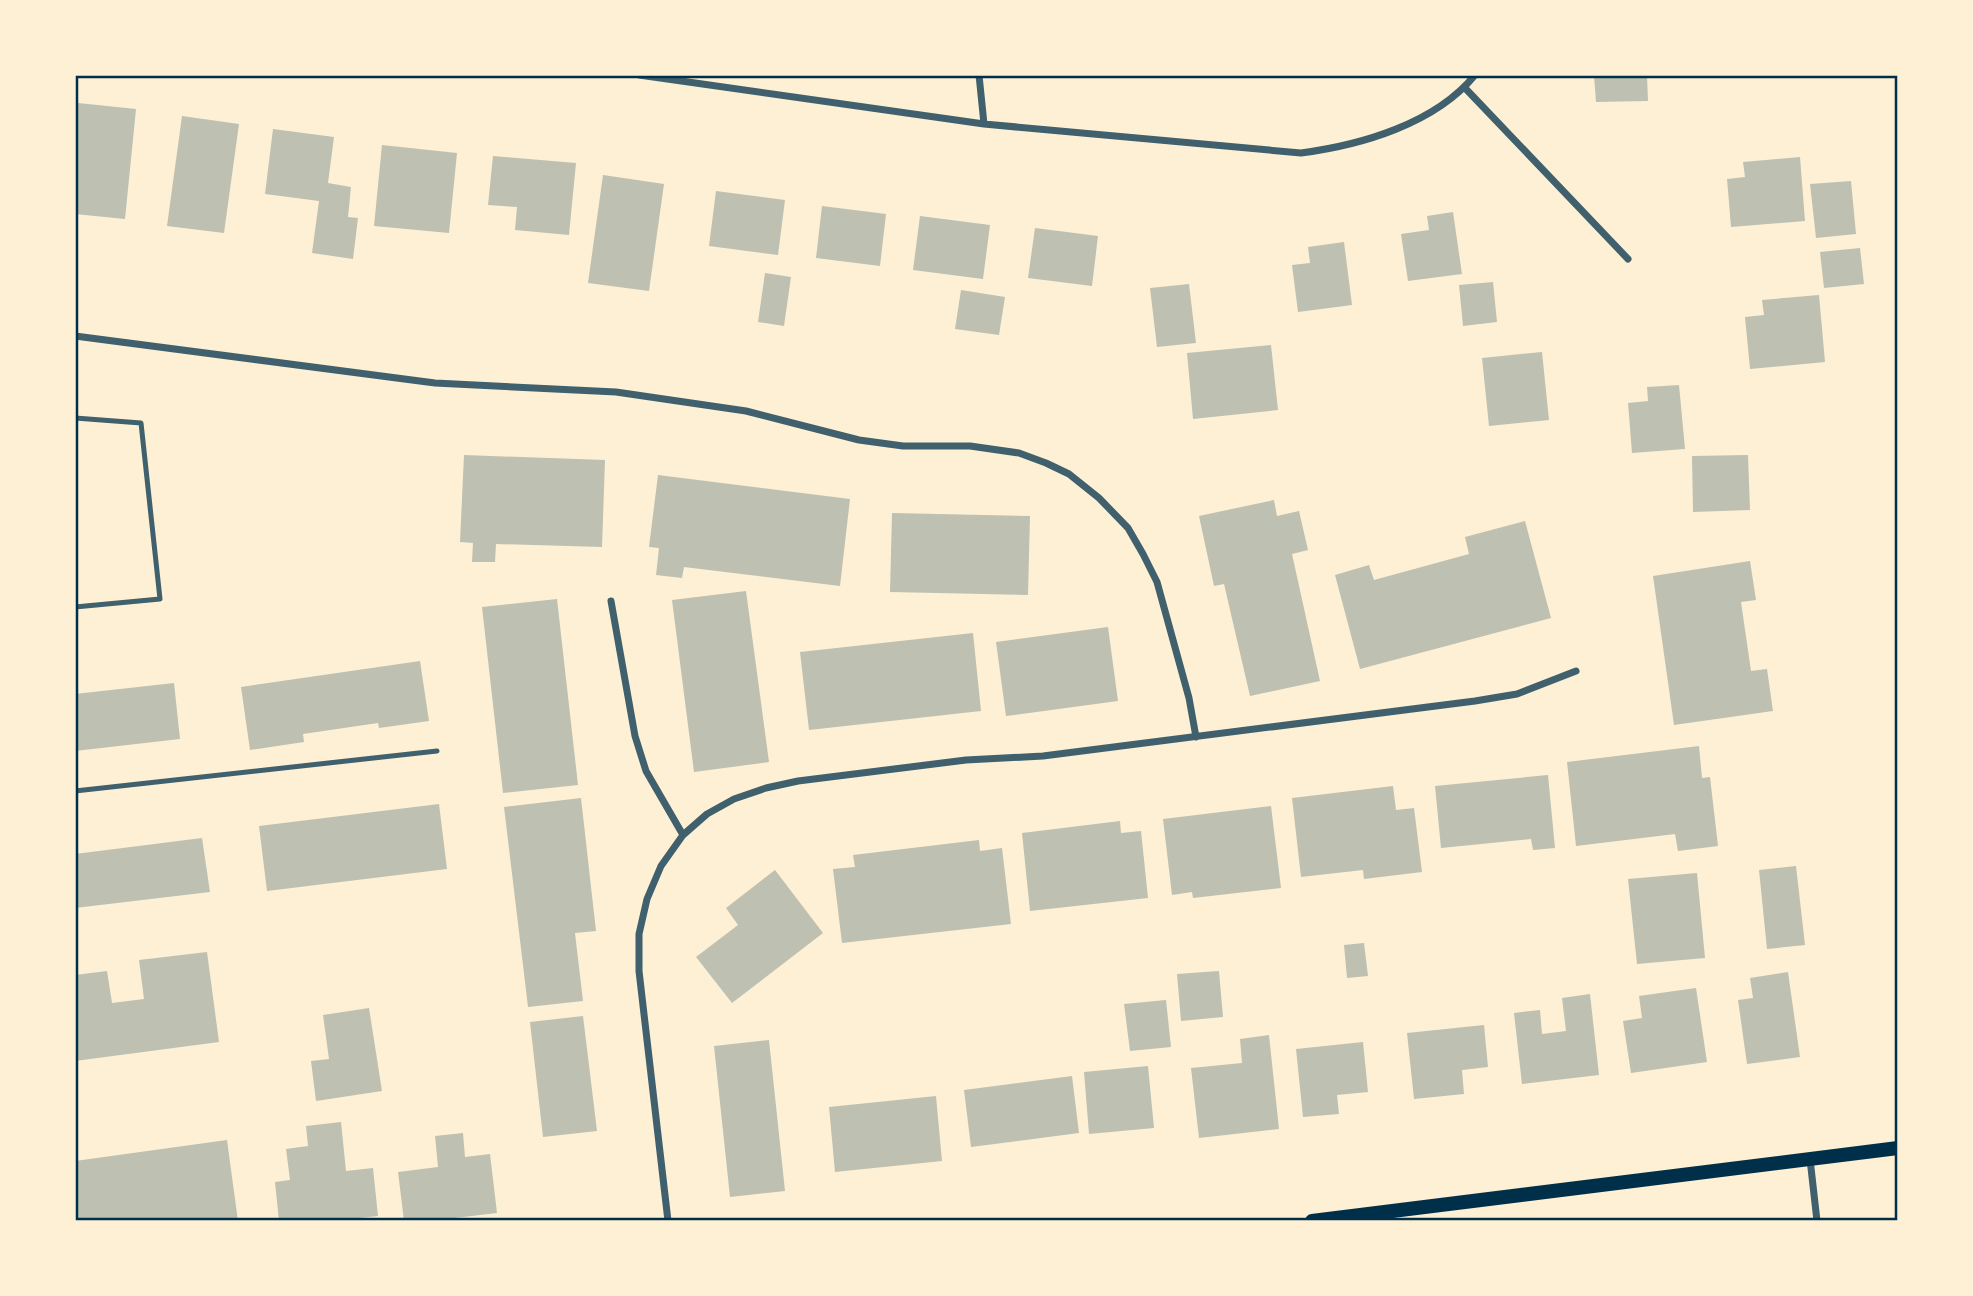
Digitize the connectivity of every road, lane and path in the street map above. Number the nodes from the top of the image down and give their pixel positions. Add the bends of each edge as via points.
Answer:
1 (639, 75) edge
2 (979, 75) edge
3 (1475, 75) edge
4 (1465, 88) junction
5 (984, 124) junction
6 (1628, 259) dead end
7 (75, 336) edge
8 (75, 418) edge
9 (611, 601) dead end
10 (75, 607) edge
11 (1576, 671) dead end
12 (1196, 737) junction
13 (437, 751) dead end
14 (75, 791) edge
15 (683, 835) junction
16 (1898, 1148) edge
17 (1810, 1159) junction
18 (668, 1221) edge
19 (1312, 1221) edge
20 (1817, 1221) edge

1 - 5 street
2 - 5 street
3 - 4 street
4 - 5 street via 1434,109 1371,139 1301,153
4 - 6 street
7 - 12 street via 435,383 616,392 746,411 859,440 903,446 970,446 1028,456 1069,474 1128,528 1157,582
8 - 10 lane via 141,423 160,599
9 - 15 street via 635,736 646,771
11 - 12 street via 1517,694
12 - 15 street via 798,781 734,799
13 - 14 lane
15 - 18 street via 661,866 639,934 639,971
16 - 17 main road
17 - 19 main road
17 - 20 street

